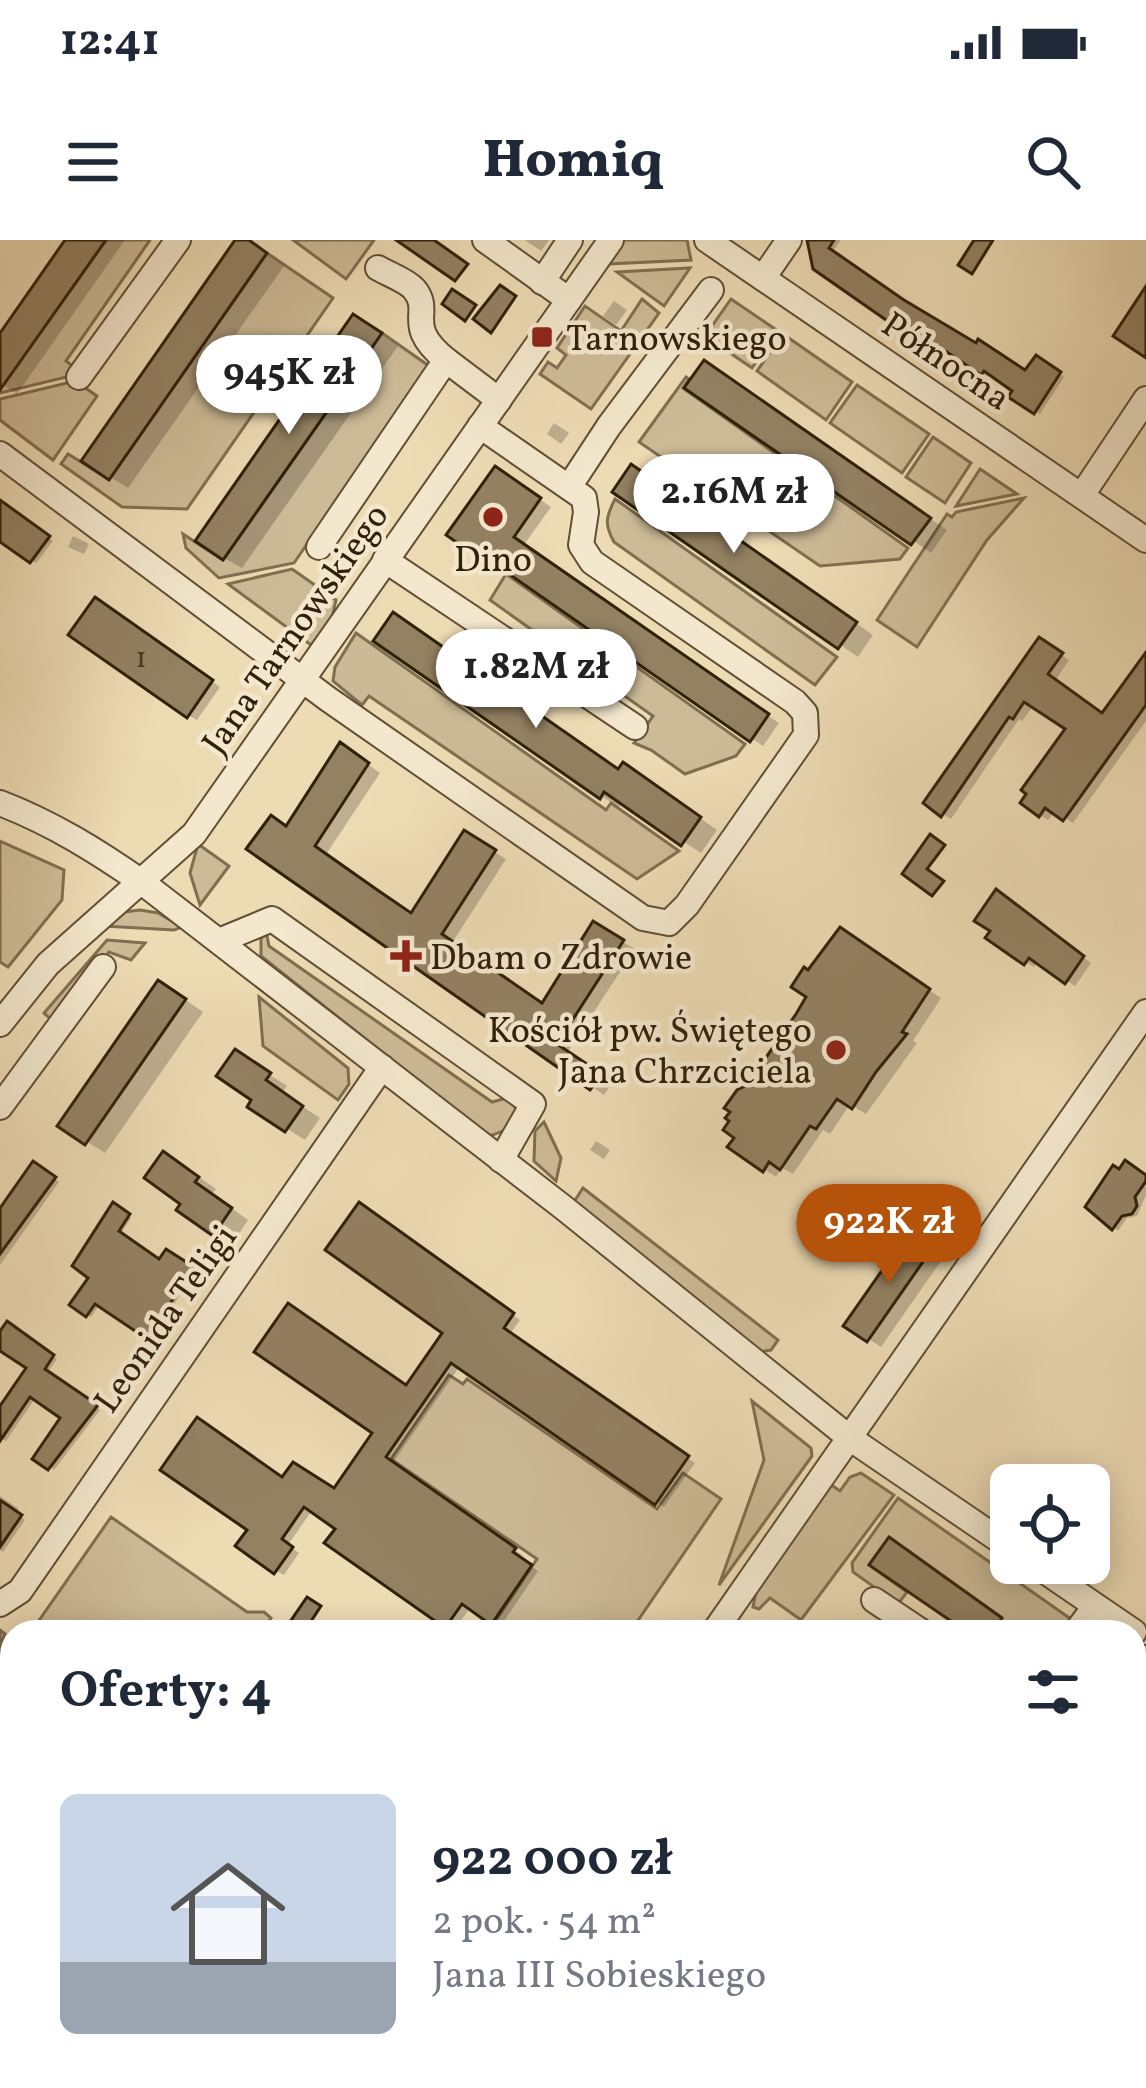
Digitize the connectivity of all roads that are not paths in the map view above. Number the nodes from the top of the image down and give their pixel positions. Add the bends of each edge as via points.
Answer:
1 (178, 240) edge
2 (484, 240) edge
3 (570, 240) edge
4 (611, 240) edge
5 (706, 240) edge
6 (789, 240) edge
7 (378, 268) dead end
8 (763, 278) junction
9 (542, 282) junction
10 (711, 290) dead end
11 (569, 301) junction
12 (446, 360) junction
13 (79, 377) dead end
14 (1146, 399) edge
15 (499, 400) junction
16 (480, 426) junction
17 (0, 454) edge
18 (569, 487) junction
19 (1082, 495) junction
20 (1146, 540) edge
21 (319, 547) dead end
22 (385, 560) junction
23 (303, 679) junction
24 (635, 727) dead end
25 (0, 802) edge
26 (143, 883) junction
27 (218, 941) junction
28 (103, 967) dead end
29 (4, 1010) edge
30 (1146, 1012) edge
31 (382, 1066) junction
32 (0, 1107) edge
33 (501, 1160) junction
34 (851, 1439) junction
35 (990, 1534) edge
36 (1063, 1584) edge
37 (874, 1600) dead end
38 (0, 1604) edge
39 (1095, 1606) junction
40 (723, 1620) edge
41 (904, 1620) edge
42 (1085, 1620) edge
43 (1116, 1620) edge
44 (1146, 2073) edge
45 (1146, 2084) edge

1 - 13 street
2 - 9 street
3 - 9 street
4 - 11 street, Jana Tarnowskiego
5 - 8 street, Północna
6 - 8 street
7 - 12 street via 414,289 424,342
8 - 19 street, Północna
9 - 11 street
10 - 18 street
11 - 15 street, Jana Tarnowskiego
12 - 15 street
12 - 21 street
14 - 19 street
15 - 16 street, Jana Tarnowskiego
16 - 18 street
16 - 22 street, Jana Tarnowskiego
17 - 23 street
18 - 23 street via 584,498 581,545 592,562 805,713 806,735 669,923 643,918
19 - 20 street, Północna
22 - 23 street, Jana Tarnowskiego
22 - 24 street
23 - 26 street, Jana Tarnowskiego via 194,834
25 - 26 street
26 - 27 street
26 - 29 street, Jana Tarnowskiego
27 - 31 street
27 - 33 street via 272,919 533,1104
28 - 32 street
30 - 34 street
31 - 33 street
31 - 38 street, Leonida Teligi via 20,1591
33 - 34 street
34 - 35 street
34 - 40 street
36 - 39 street
37 - 41 street
39 - 42 street
39 - 43 street
44 - 45 street

